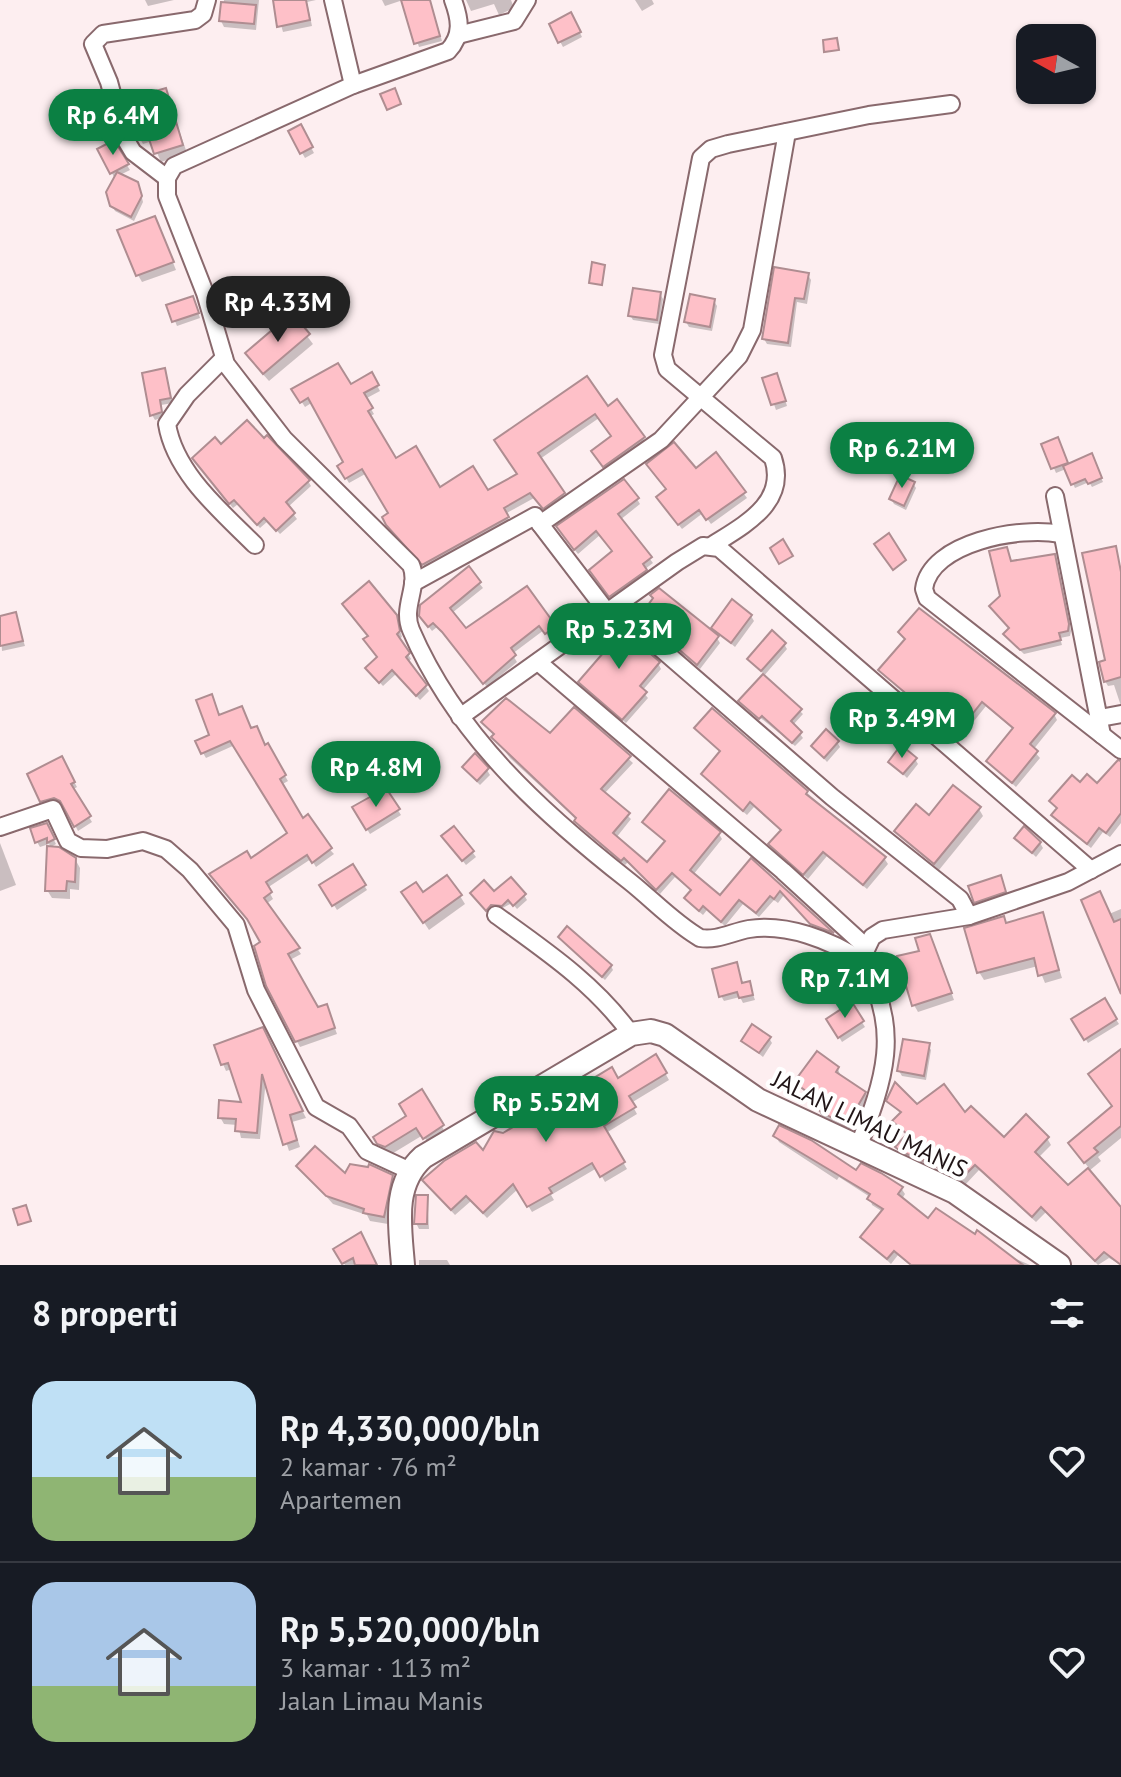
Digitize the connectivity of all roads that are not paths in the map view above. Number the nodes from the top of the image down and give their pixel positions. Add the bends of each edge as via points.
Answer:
1 (207, 0) edge
2 (333, 0) edge
3 (453, 0) edge
4 (527, 0) edge
5 (458, 35) junction
6 (353, 85) junction
7 (951, 104) dead end
8 (787, 132) junction
9 (167, 178) junction
10 (224, 358) junction
11 (701, 397) junction
12 (1055, 496) dead end
13 (540, 524) junction
14 (1060, 534) junction
15 (255, 545) dead end
16 (711, 546) junction
17 (413, 583) junction
18 (611, 611) junction
19 (538, 662) junction
20 (1121, 714) edge
21 (460, 717) junction
22 (1101, 726) junction
23 (1121, 750) edge
24 (0, 827) edge
25 (1121, 854) edge
26 (1091, 870) junction
27 (496, 915) dead end
28 (969, 916) junction
29 (864, 954) junction
30 (631, 1034) junction
31 (858, 1148) junction
32 (408, 1170) junction
33 (403, 1265) edge
34 (1059, 1265) edge

1 - 9 street via 195,20 103,34 93,44 124,137 133,152
2 - 6 street
3 - 5 street
4 - 5 street via 514,21
5 - 6 street via 448,51
6 - 9 street via 180,161
7 - 8 street
8 - 11 street via 748,342
8 - 11 street via 711,149 701,158 663,355 667,369
9 - 10 street via 167,196
10 - 15 street via 167,424 170,443 212,502
10 - 17 street via 284,439 407,559
11 - 13 street via 661,440
11 - 16 street via 773,458 779,475 777,491 763,507
12 - 14 street
13 - 17 street via 535,516
13 - 18 street
14 - 22 street
14 - 22 street via 1024,531 992,536 930,571 924,589 927,598
16 - 18 street via 677,562
16 - 26 street via 775,595
17 - 21 street via 409,625
18 - 19 street
18 - 28 street via 960,899
19 - 21 street
19 - 29 street via 783,871
20 - 22 street
21 - 29 street via 549,816 694,935 709,940 776,927
22 - 23 street
24 - 32 street via 53,809 68,841 81,848 143,841 176,857 236,925 256,990 316,1107 349,1126 367,1151
25 - 26 street
26 - 28 street
27 - 30 street via 565,964 614,1010
28 - 29 street via 883,930
29 - 31 street via 882,1003 887,1050 876,1104
30 - 31 street, JALAN LIMAU MANIS via 665,1035 758,1100
30 - 32 street
31 - 34 street, JALAN LIMAU MANIS via 955,1192
32 - 33 street via 400,1210

